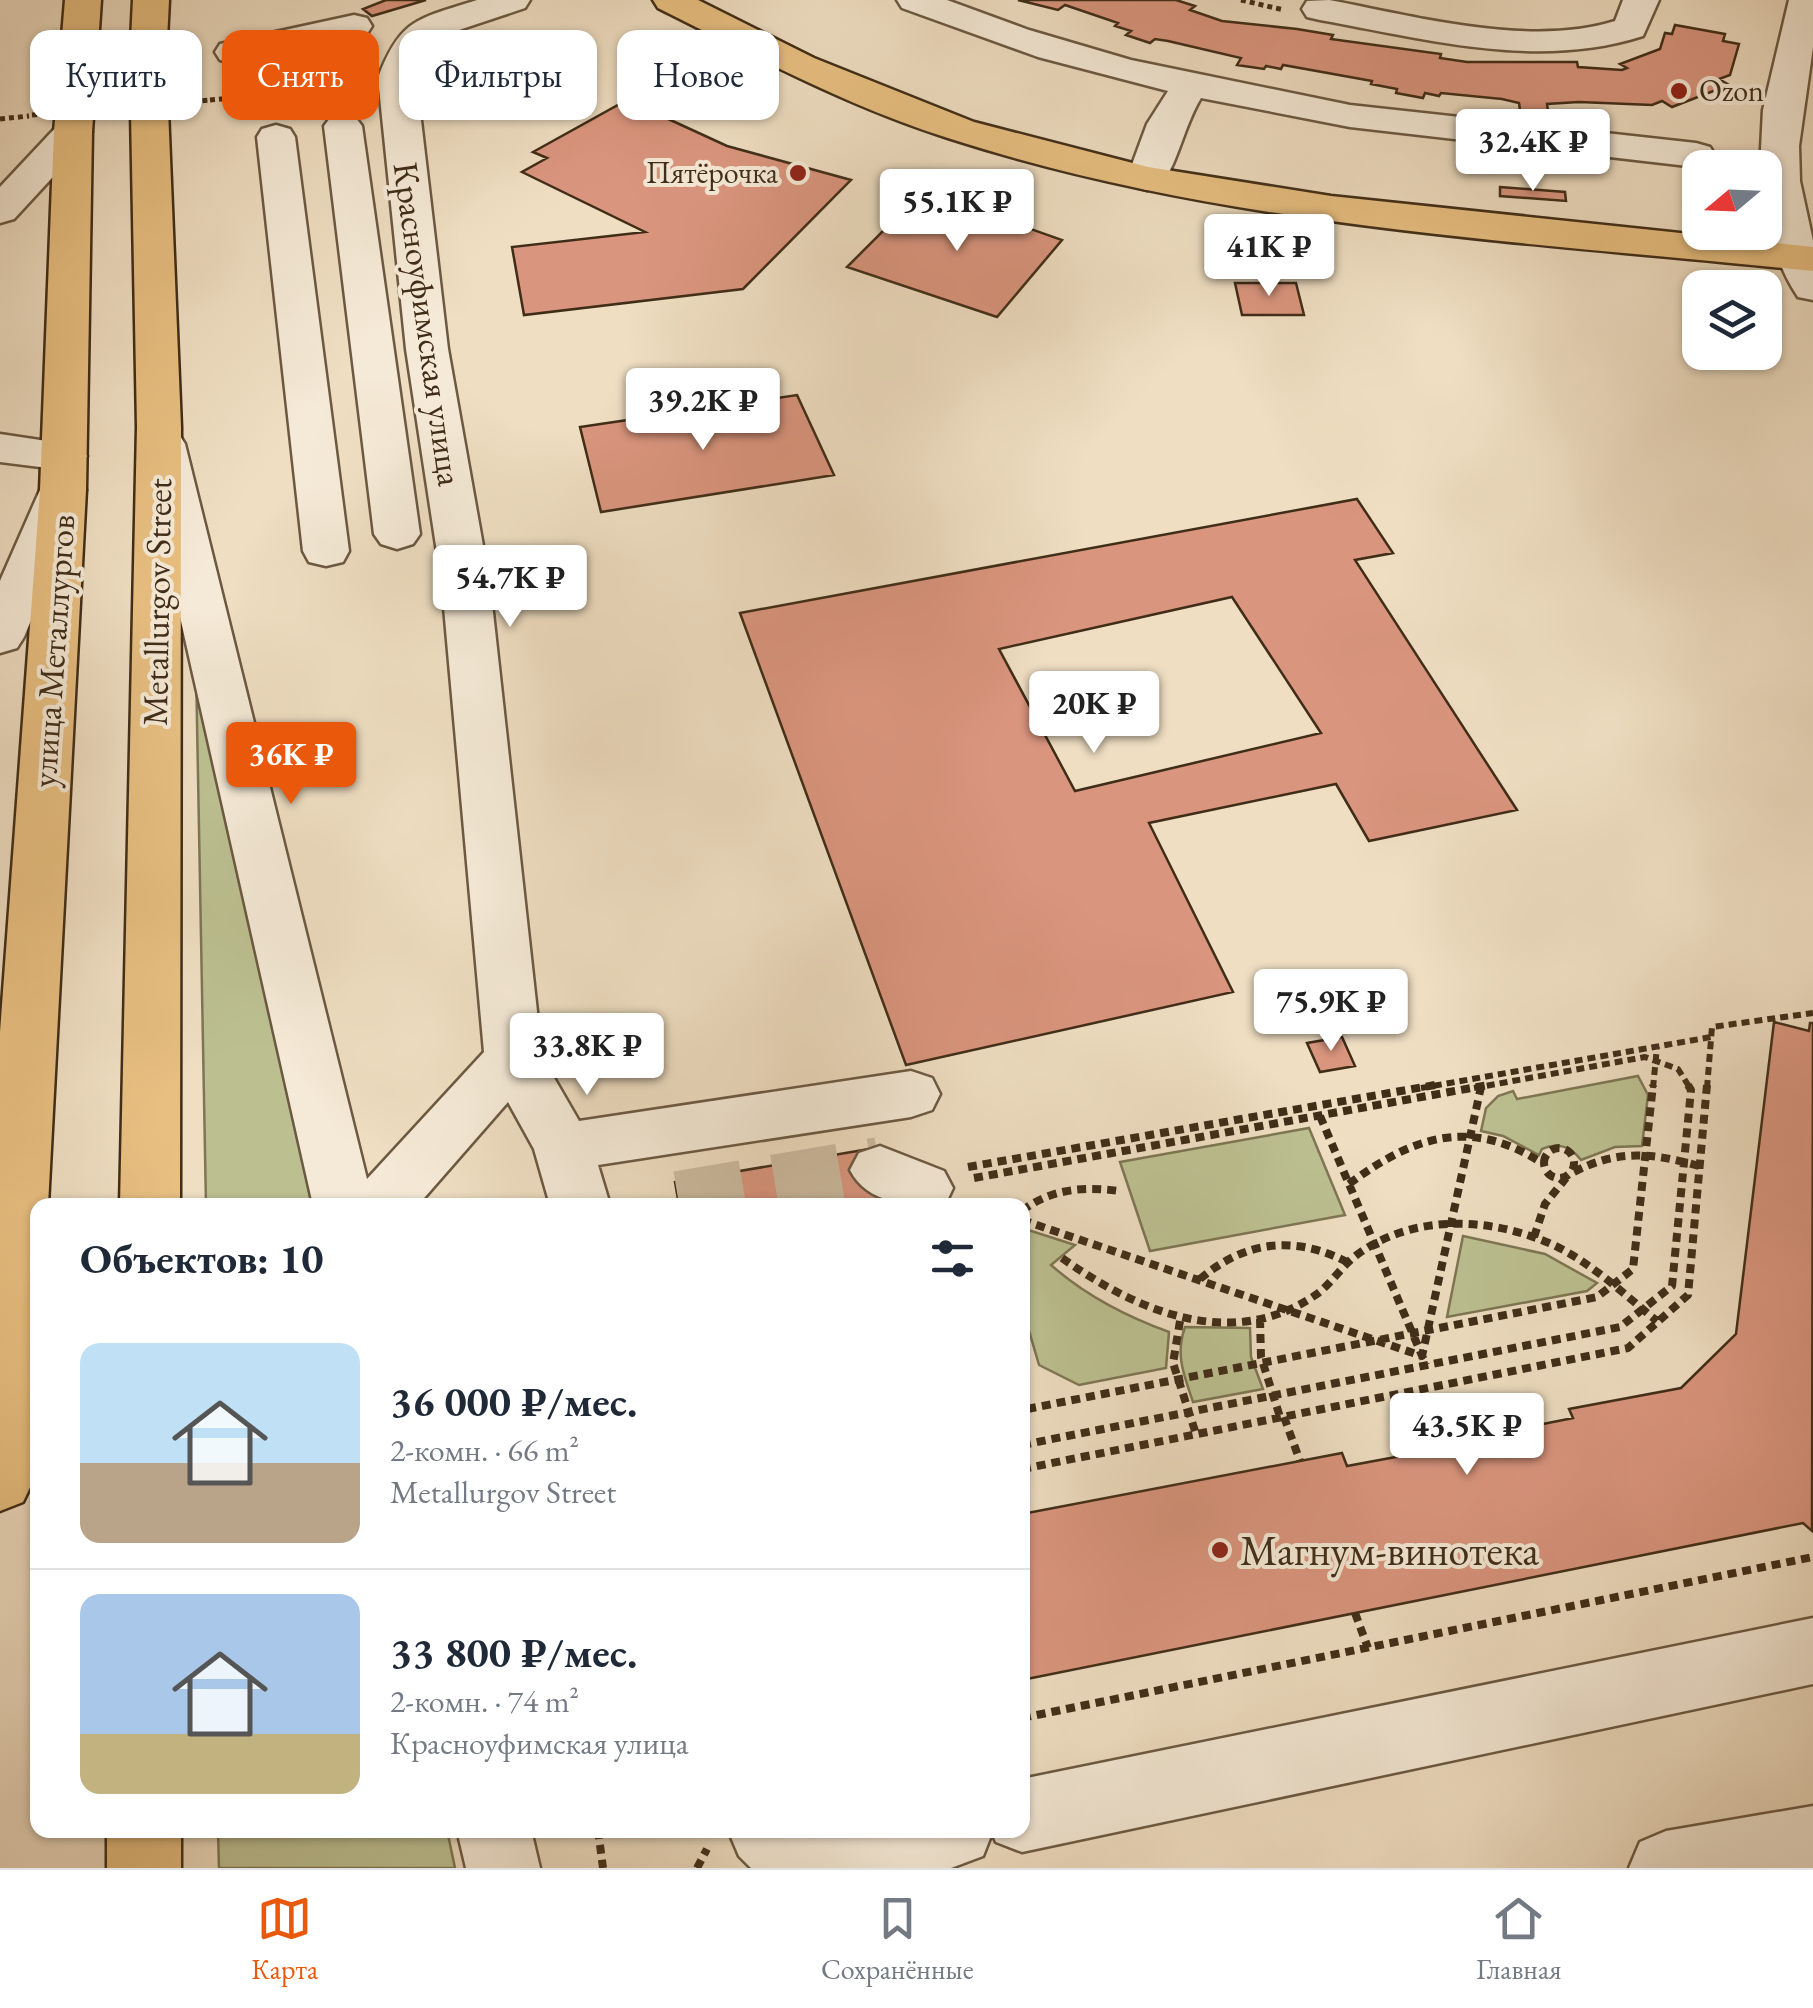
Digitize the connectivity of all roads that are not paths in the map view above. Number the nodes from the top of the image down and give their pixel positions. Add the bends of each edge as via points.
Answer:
1 (83, 0) edge
2 (152, 0) edge
3 (512, 0) edge
4 (672, 0) edge
5 (1641, 0) edge
6 (1807, 0) edge
7 (929, 3) edge
8 (336, 7) edge
9 (1320, 9) dead end
10 (255, 30) edge
11 (429, 30) edge
12 (399, 43) edge
13 (1190, 85) junction
14 (402, 120) edge
15 (343, 126) dead end
16 (74, 132) junction
17 (276, 136) dead end
18 (1682, 153) edge
19 (1148, 178) junction
20 (1798, 188) edge
21 (0, 211) edge
22 (1807, 268) edge
23 (427, 348) junction
24 (374, 356) junction
25 (305, 364) junction
26 (160, 427) junction
27 (0, 448) edge
28 (64, 473) junction
29 (397, 534) dead end
30 (326, 551) dead end
31 (0, 637) edge
32 (513, 1058) junction
33 (911, 1094) dead end
34 (563, 1146) junction
35 (150, 1198) edge
36 (340, 1198) edge
37 (387, 1198) edge
38 (578, 1198) edge
39 (0, 1481) edge
40 (1813, 1651) edge
41 (1030, 1814) edge
42 (144, 1838) edge
43 (496, 1838) edge
44 (773, 1838) edge
45 (919, 1838) edge
46 (1813, 1843) edge
47 (144, 1868) edge
48 (503, 1868) edge
49 (1666, 1868) edge

1 - 16 main road, улица Металлургов
2 - 26 main road, Metallurgov Street via 148,60
3 - 11 street
4 - 19 main road via 802,66 960,130
5 - 9 street via 1630,28 1588,40 1483,38
6 - 20 street via 1777,130
7 - 13 street via 994,32 1105,67
8 - 10 street
8 - 12 street via 380,41
13 - 18 street via 1350,116
13 - 19 street via 1166,124
14 - 23 street, Красноуфимская улица
15 - 24 street
16 - 21 street
16 - 28 main road, улица Металлургов
17 - 25 street
19 - 22 main road
20 - 22 street
23 - 24 street
23 - 32 street, Красноуфимская улица via 466,585
24 - 25 street
24 - 29 street
25 - 30 street
26 - 35 main road, Metallurgov Street
26 - 36 street
27 - 28 street
28 - 31 street
28 - 39 main road, улица Металлургов
32 - 34 street
32 - 37 street
33 - 34 street
34 - 38 street
40 - 41 street
42 - 47 main road
43 - 48 street
44 - 45 street via 799,1863
46 - 49 street

